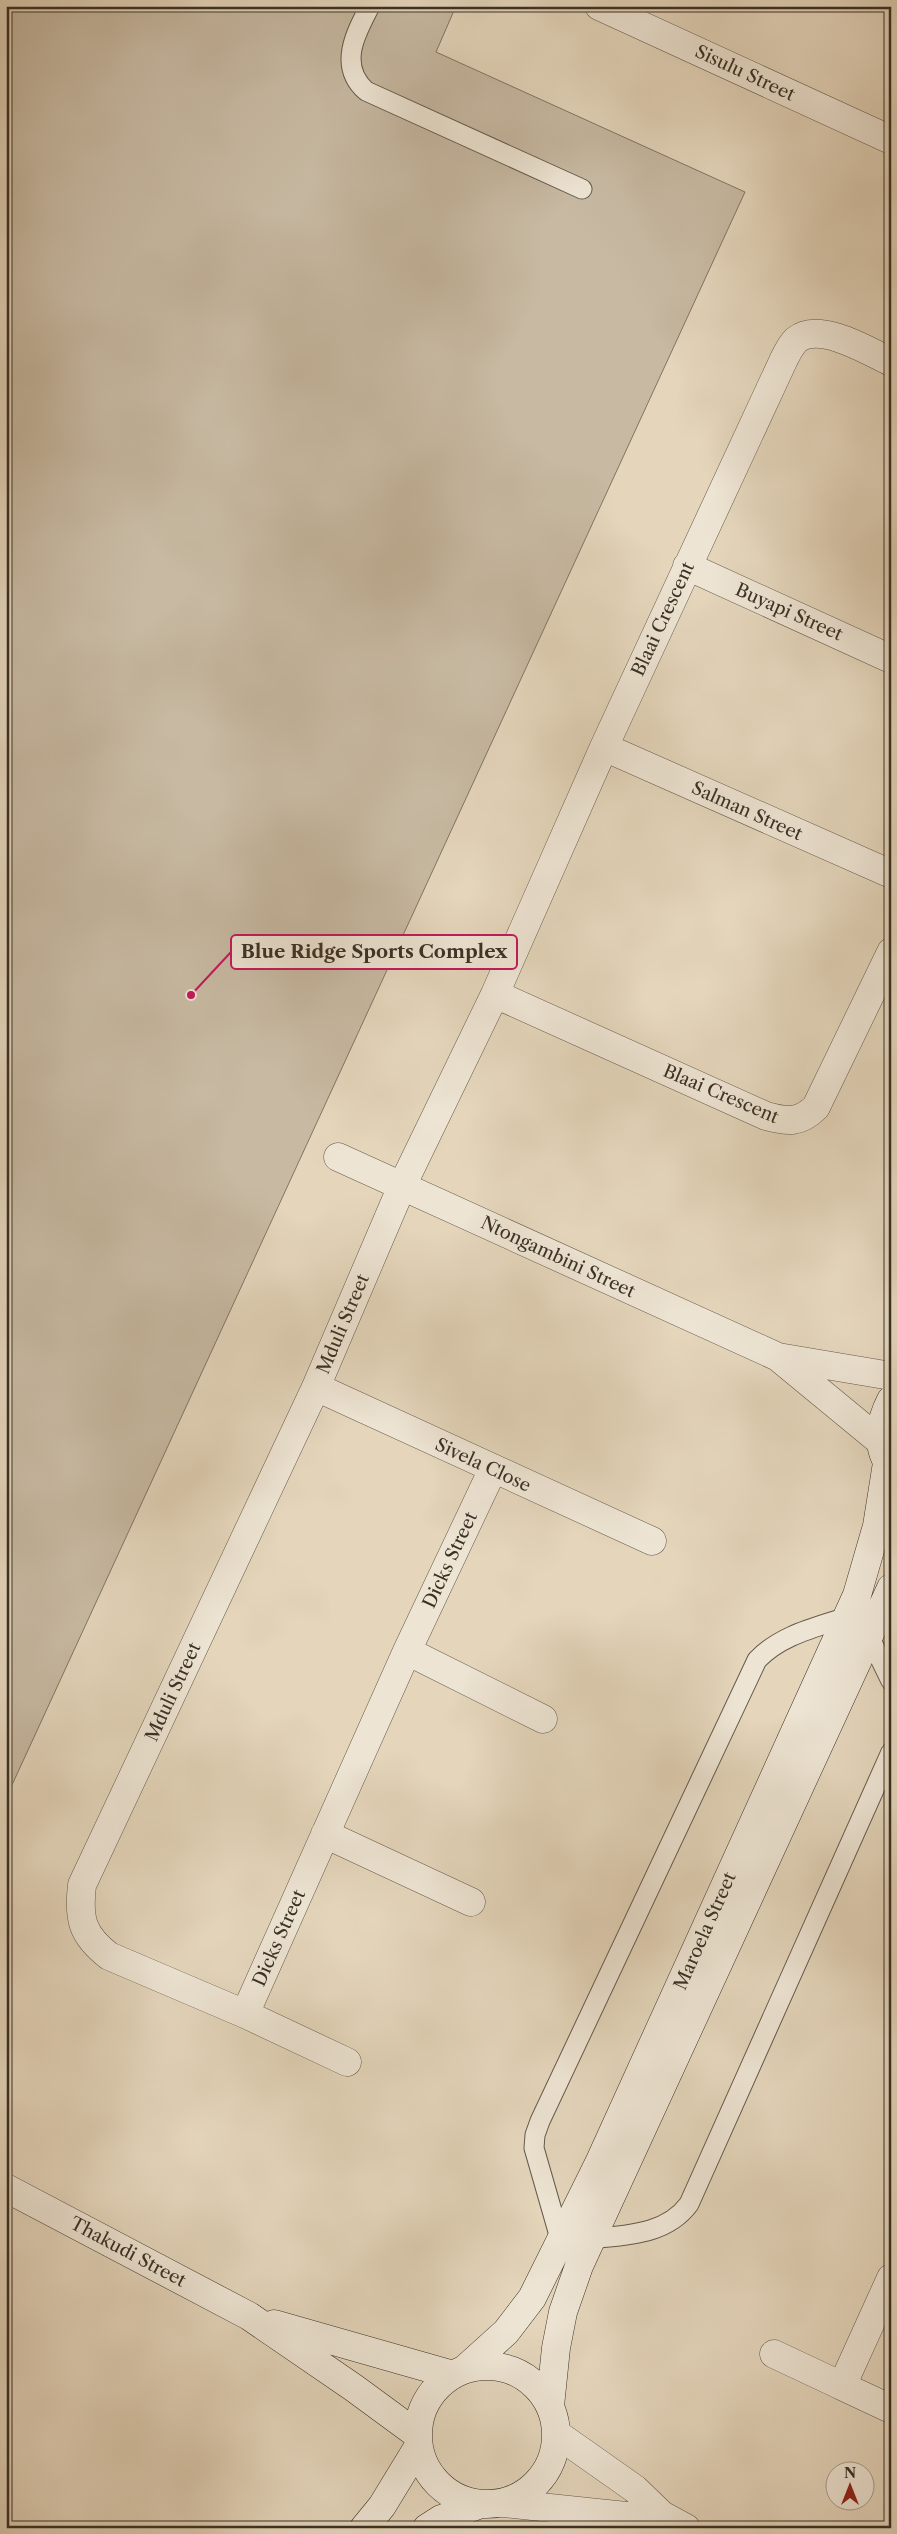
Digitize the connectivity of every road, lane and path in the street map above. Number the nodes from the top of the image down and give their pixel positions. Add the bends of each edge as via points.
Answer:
1 (370, 6) edge
2 (599, 6) edge
3 (891, 140) edge
4 (582, 189) dead end
5 (891, 362) edge
6 (687, 566) junction
7 (891, 659) edge
8 (604, 747) junction
9 (891, 874) edge
10 (891, 952) edge
11 (495, 994) junction
12 (338, 1157) dead end
13 (402, 1186) junction
14 (778, 1357) junction
15 (891, 1376) edge
16 (316, 1387) junction
17 (891, 1400) edge
18 (886, 1457) edge
19 (493, 1469) junction
20 (652, 1541) dead end
21 (891, 1588) edge
22 (847, 1617) junction
23 (868, 1634) junction
24 (407, 1651) junction
25 (891, 1681) edge
26 (544, 1720) dead end
27 (891, 1752) edge
28 (325, 1834) junction
29 (471, 1902) dead end
30 (245, 2014) junction
31 (347, 2062) dead end
32 (6, 2188) edge
33 (591, 2238) junction
34 (561, 2242) junction
35 (891, 2278) edge
36 (249, 2316) junction
37 (774, 2354) dead end
38 (459, 2372) junction
39 (842, 2386) junction
40 (550, 2406) junction
41 (891, 2409) edge
42 (557, 2434) junction
43 (418, 2441) junction
44 (492, 2504) junction
45 (675, 2523) edge
46 (364, 2528) edge
47 (427, 2528) edge

1 - 4 lane via 357,31 351,60 351,70 357,83 366,91
2 - 3 street, Sisulu Street
5 - 6 street, Blaai Crescent via 828,334 814,334 796,340
6 - 7 street, Buyapi Street
6 - 8 street, Blaai Crescent
8 - 9 street, Salman Street
8 - 11 street, Blaai Crescent
10 - 11 street, Blaai Crescent via 816,1107 799,1120 786,1122 766,1116
11 - 13 street, Blaai Crescent
12 - 13 street, Ntongambini Street
13 - 14 street, Ntongambini Street
13 - 16 street, Mduli Street
14 - 15 street, Ntongambini Street
14 - 18 street, Ntongambini Street
16 - 19 street, Sivela Close
16 - 30 street, Mduli Street via 82,1885 80,1899 83,1927 93,1943 109,1956
17 - 18 street, Maroela Street via 882,1418
18 - 22 street, Maroela Street via 876,1526 866,1567
19 - 20 street, Sivela Close
19 - 24 street, Dicks Street
21 - 23 street, Maroela Street
22 - 34 street, Maroela Street
22 - 34 lane via 782,1639 757,1660 540,2121 534,2148
23 - 25 lane
23 - 33 street, Maroela Street
24 - 26 street
24 - 28 street, Dicks Street
27 - 33 lane via 689,2204 680,2217 654,2229 625,2236
28 - 29 street
28 - 30 street, Dicks Street
30 - 31 street, Mduli Street
32 - 36 street, Thakudi Street
33 - 40 street, Maroela Street via 563,2312
34 - 38 street, Maroela Street via 532,2298 506,2332
35 - 39 street
36 - 38 street, Thakudi Street via 371,2354
36 - 43 street, Thakudi Street via 354,2388
37 - 39 street
38 - 40 street via 484,2364 507,2368 528,2378 545,2395
38 - 43 street via 440,2382 425,2401 418,2424
39 - 41 street
40 - 42 street
42 - 44 street via 552,2459 541,2479 524,2494
42 - 45 street via 635,2489
43 - 44 street via 426,2469 440,2487 459,2499
43 - 46 street via 382,2506
44 - 45 street
44 - 47 street via 441,2519

